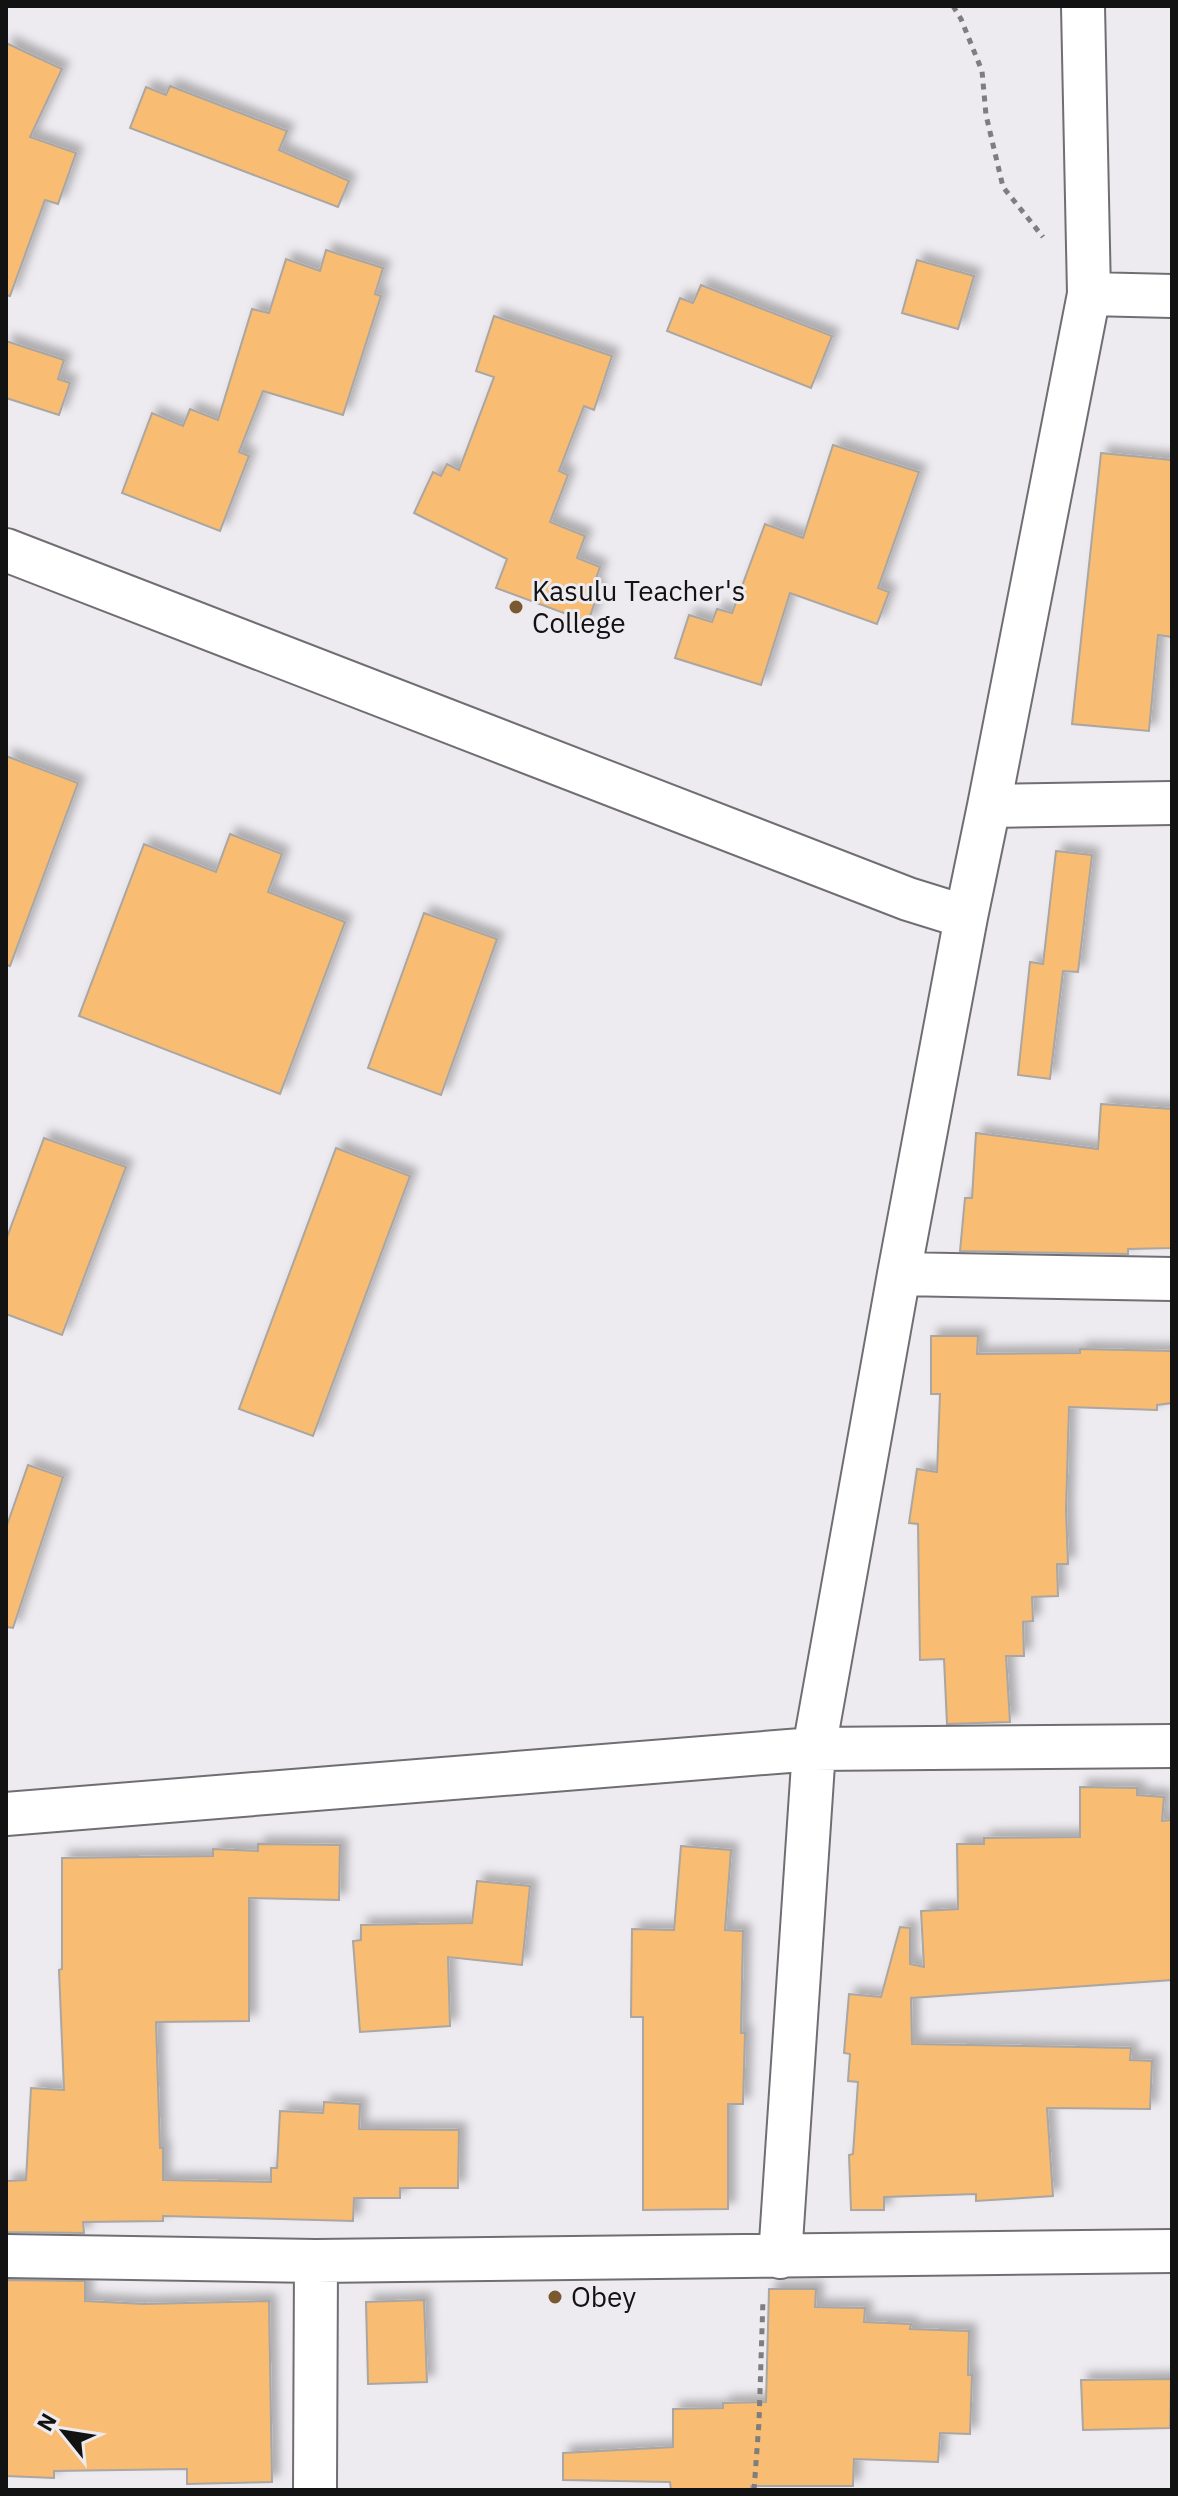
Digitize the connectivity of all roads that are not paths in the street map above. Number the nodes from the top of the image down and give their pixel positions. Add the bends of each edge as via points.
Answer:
1 (1083, 6) edge
2 (1089, 294) junction
3 (1172, 296) edge
4 (6, 550) edge
5 (1172, 803) edge
6 (989, 806) junction
7 (966, 917) junction
8 (899, 1274) junction
9 (1172, 1279) edge
10 (1172, 1746) edge
11 (814, 1749) junction
12 (6, 1814) edge
13 (1172, 2251) edge
14 (6, 2256) edge
15 (785, 2256) junction
16 (316, 2261) junction
17 (315, 2490) edge

1 - 2 street
2 - 3 street
2 - 6 street
4 - 7 street
5 - 6 street
6 - 7 street
7 - 8 street
8 - 9 street
8 - 11 street
10 - 11 street
11 - 12 street
11 - 15 street
13 - 15 street
14 - 16 street
15 - 16 street
16 - 17 street

